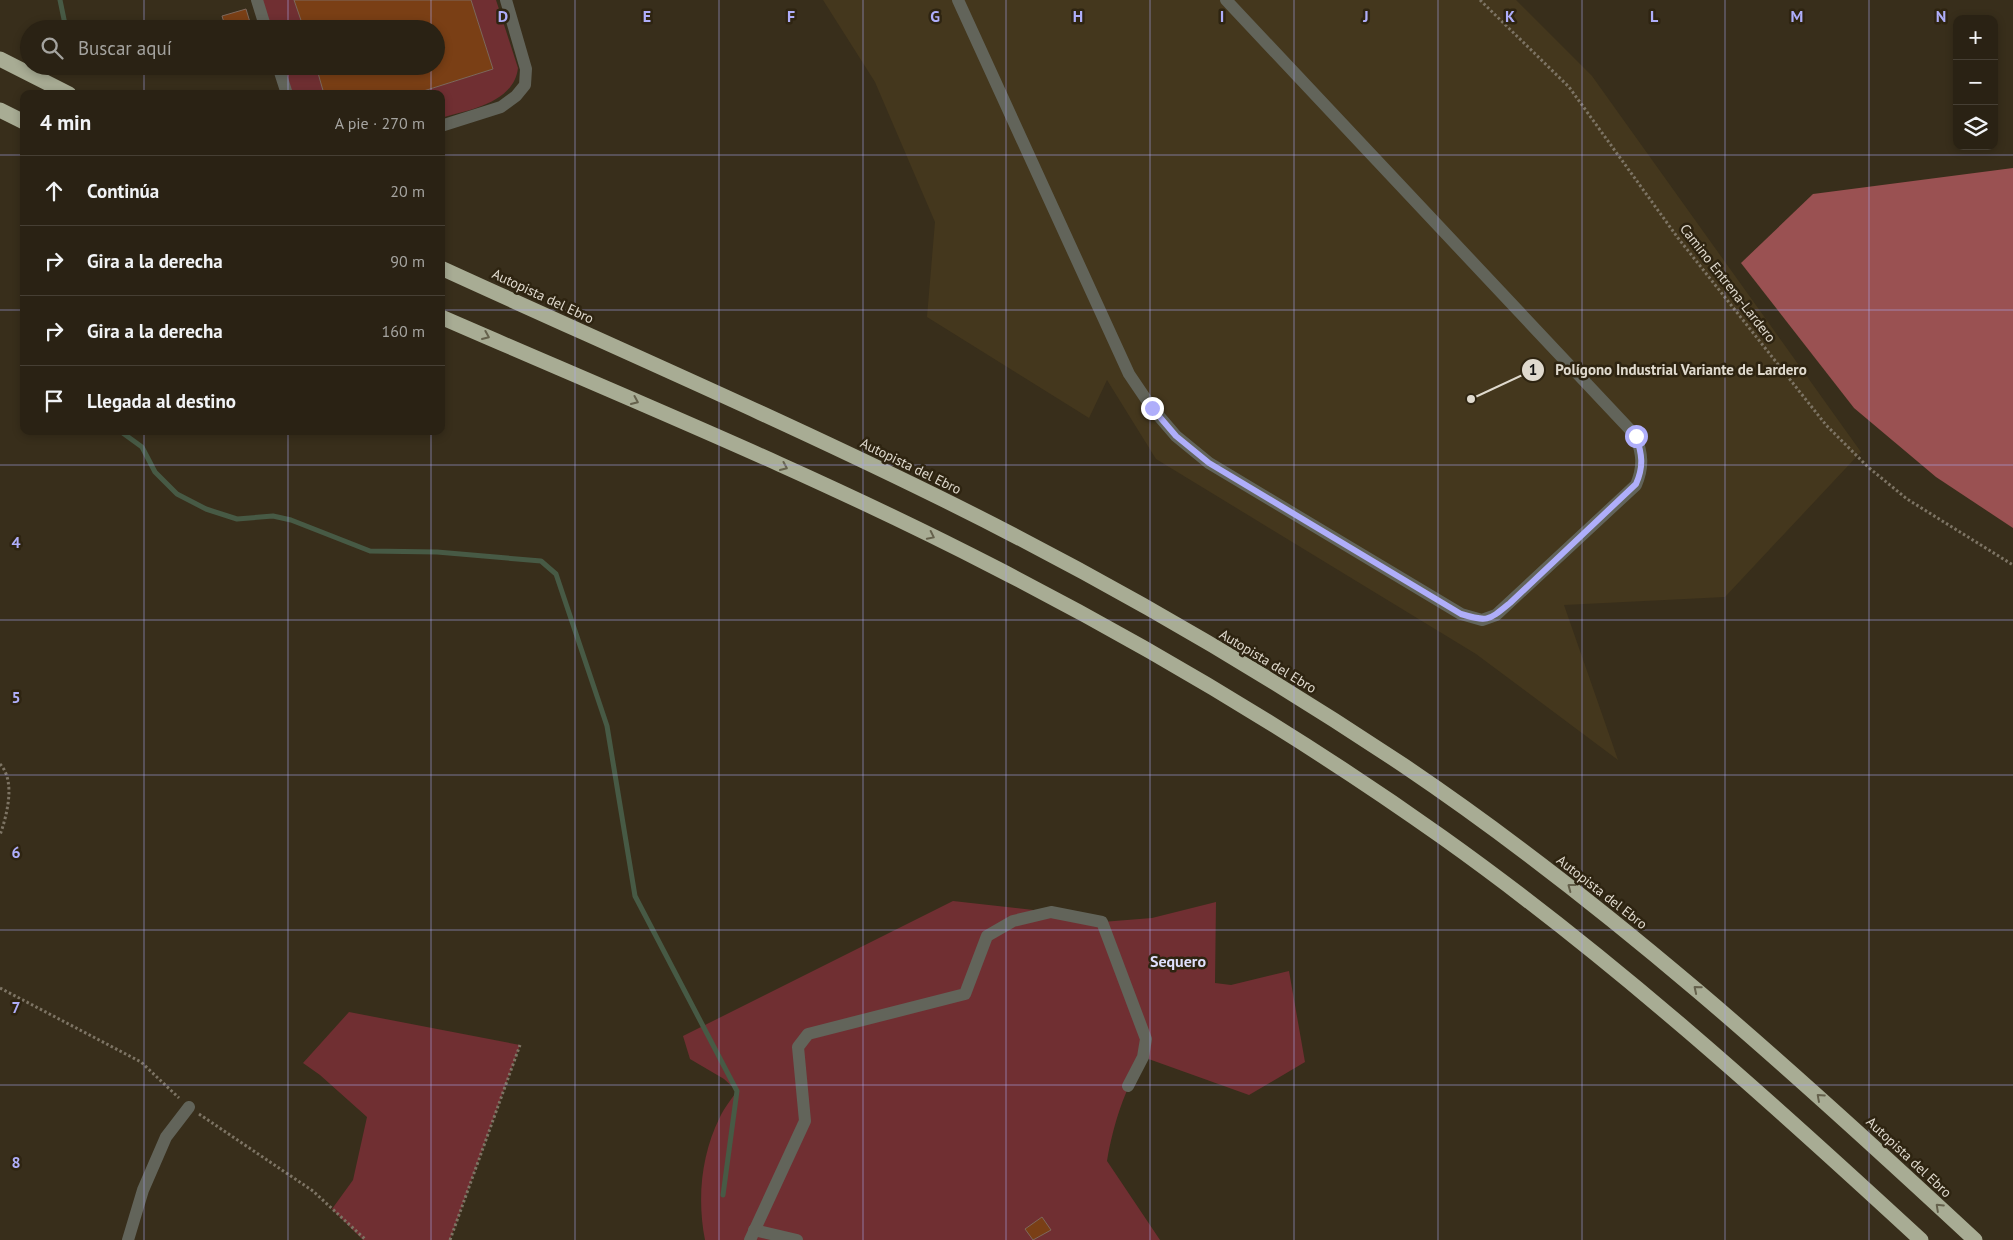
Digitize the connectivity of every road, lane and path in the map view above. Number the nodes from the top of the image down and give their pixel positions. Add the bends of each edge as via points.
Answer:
1 (257, 0) edge
2 (506, 0) edge
3 (958, 0) edge
4 (1226, 0) edge
5 (1480, 0) edge
6 (263, 20) edge
7 (0, 59) edge
8 (20, 69) edge
9 (32, 75) edge
10 (281, 75) edge
11 (61, 90) edge
12 (286, 90) edge
13 (0, 110) edge
14 (20, 120) edge
15 (445, 125) edge
16 (445, 270) edge
17 (445, 319) edge
18 (2013, 565) edge
19 (0, 764) edge
20 (0, 835) edge
21 (520, 1044) dead end
22 (1128, 1086) dead end
23 (189, 1107) dead end
24 (752, 1235) edge
25 (128, 1240) edge
26 (450, 1240) edge
27 (797, 1240) edge
28 (1921, 1240) edge
29 (1975, 1240) edge

1 - 6 street
2 - 15 street via 526,69 525,85 501,107
3 - 4 street via 1129,374 1176,436 1209,463 1461,614 1482,620 1496,615 1636,484 1642,471 1642,454 1636,436
5 - 18 path, Camino Entrena-Lardero via 1570,87 1678,238 1826,425 1868,467 1908,499
7 - 8 highway
9 - 11 highway
10 - 12 street
13 - 14 highway
29 -> 16 highway, Autopista del Ebro via 1773,1055 1645,946 1478,817 1335,721 1156,613 934,495
17 -> 28 highway via 889,515 1070,607 1240,705 1431,830 1514,890 1693,1034
19 - 20 path via 6,770 9,802
21 - 26 path
22 - 24 street via 1143,1057 1146,1039 1102,922 1052,912 1013,921 987,936 966,994 808,1034 798,1048 805,1121
23 - 25 street via 166,1137 143,1190
24 - 27 street

